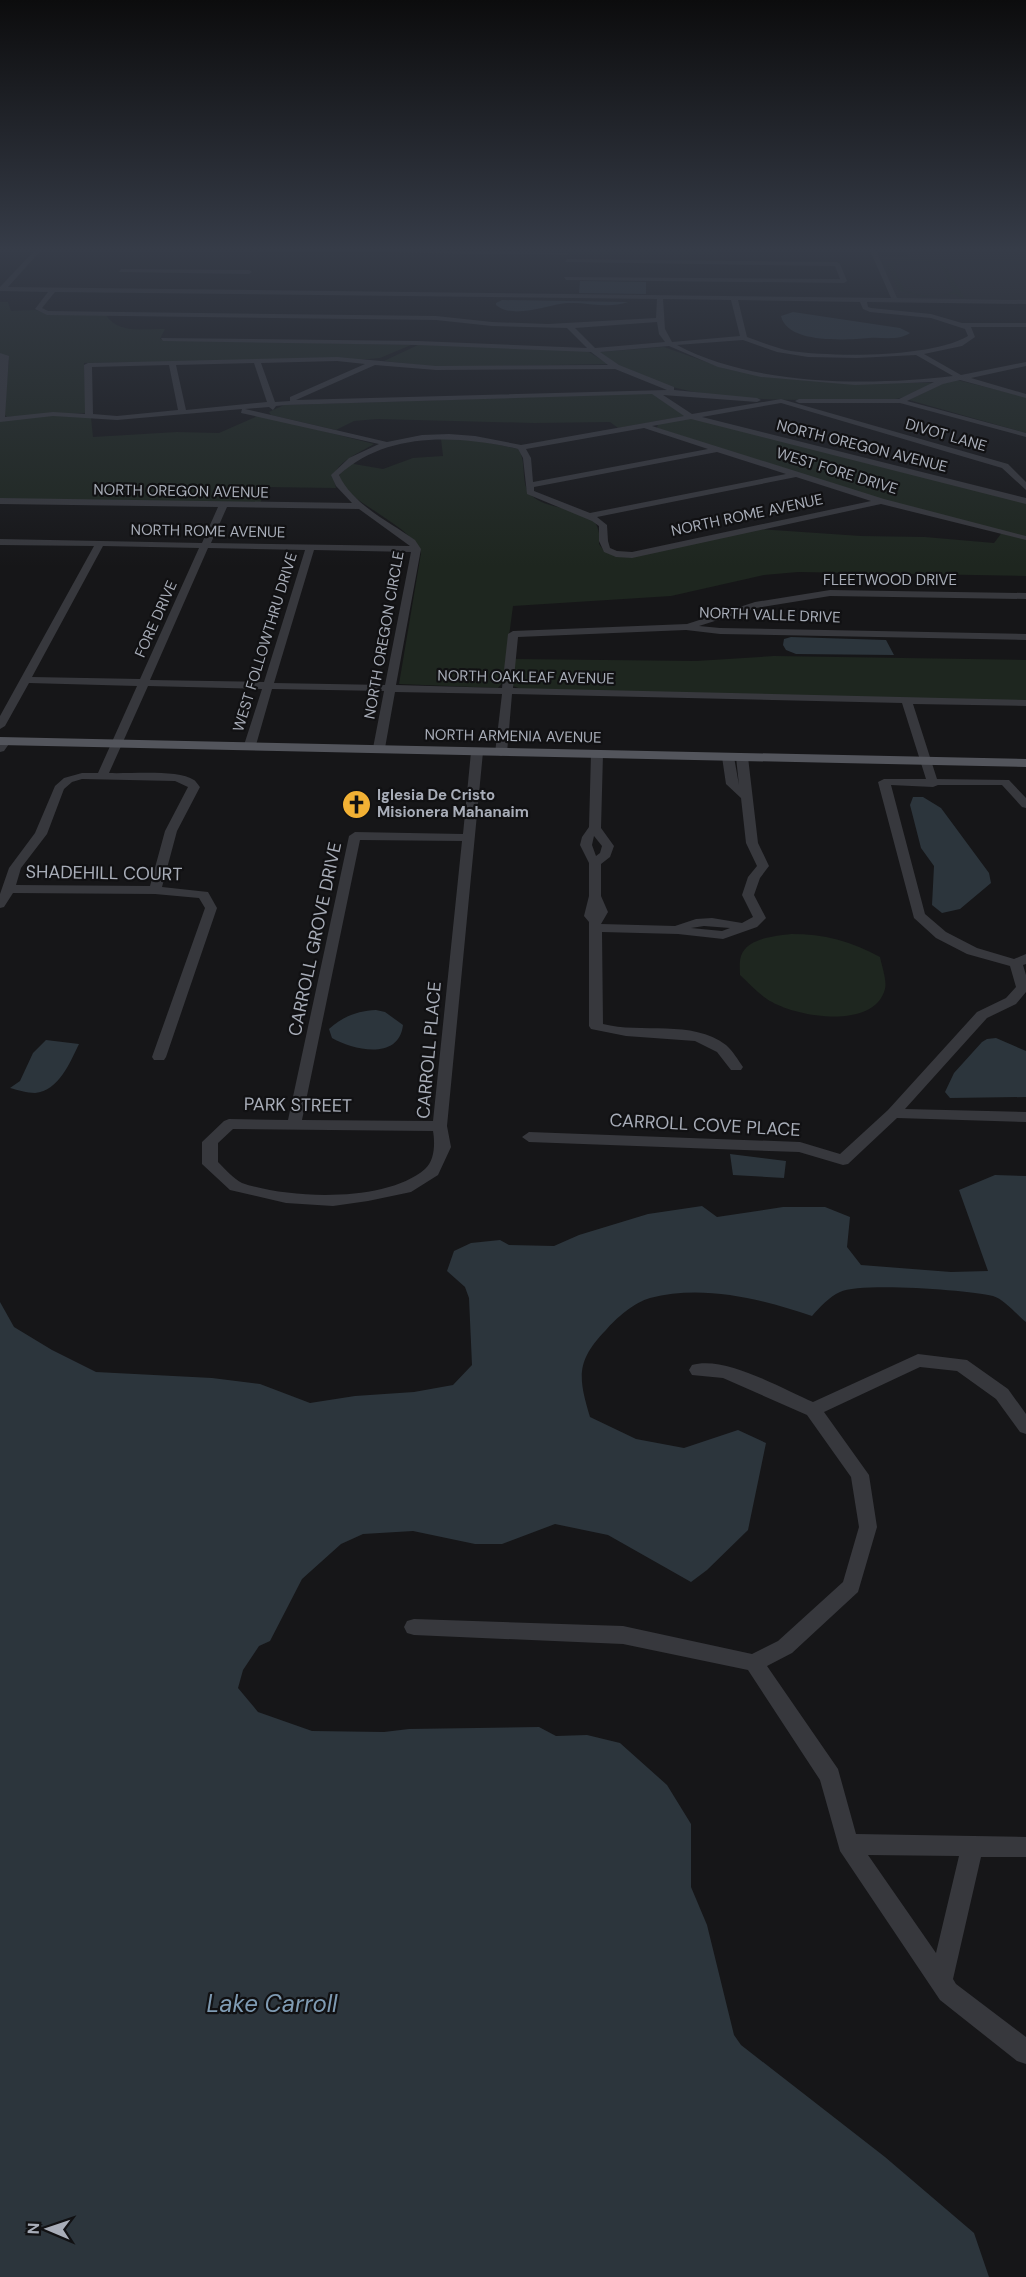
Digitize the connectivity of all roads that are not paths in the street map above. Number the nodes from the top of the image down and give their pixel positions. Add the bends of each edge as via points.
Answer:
1 (599, 354) edge
2 (690, 354) edge
3 (815, 354) edge
4 (891, 354) edge
5 (920, 354) edge
6 (0, 355) edge
7 (386, 357) dead end
8 (257, 361) junction
9 (376, 362) junction
10 (172, 363) junction
11 (1026, 364) edge
12 (616, 367) junction
13 (959, 377) junction
14 (654, 392) junction
15 (675, 392) junction
16 (1026, 396) edge
17 (900, 400) junction
18 (781, 401) junction
19 (285, 403) junction
20 (272, 406) junction
21 (229, 408) junction
22 (182, 411) junction
23 (259, 414) junction
24 (89, 417) junction
25 (691, 417) junction
26 (1, 420) edge
27 (644, 426) junction
28 (1026, 435) edge
29 (384, 443) junction
30 (521, 447) junction
31 (717, 449) junction
32 (795, 474) junction
33 (529, 485) junction
34 (1026, 487) edge
35 (0, 501) edge
36 (881, 501) junction
37 (1026, 501) edge
38 (223, 505) junction
39 (362, 506) junction
40 (591, 515) junction
41 (1023, 538) dead end
42 (0, 542) edge
43 (100, 544) junction
44 (204, 546) junction
45 (310, 548) junction
46 (416, 549) junction
47 (1026, 596) edge
48 (686, 627) junction
49 (1026, 637) edge
50 (26, 680) junction
51 (145, 682) junction
52 (269, 686) junction
53 (391, 688) junction
54 (508, 692) junction
55 (907, 701) junction
56 (1026, 703) edge
57 (0, 726) edge
58 (2, 743) edge
59 (117, 744) junction
60 (250, 745) junction
61 (379, 748) junction
62 (477, 752) junction
63 (501, 753) junction
64 (735, 757) junction
65 (597, 759) junction
66 (926, 761) junction
67 (1026, 763) edge
68 (102, 777) junction
69 (933, 784) junction
70 (1026, 806) edge
71 (595, 828) junction
72 (468, 838) junction
73 (595, 863) junction
74 (9, 889) junction
75 (155, 890) junction
76 (0, 904) edge
77 (595, 925) junction
78 (1021, 961) edge
79 (159, 1057) dead end
80 (735, 1067) dead end
81 (893, 1113) junction
82 (1026, 1117) edge
83 (294, 1125) junction
84 (440, 1126) junction
85 (529, 1137) dead end
86 (262, 1192) joint
87 (698, 1370) dead end
88 (813, 1410) junction
89 (1026, 1427) edge
90 (414, 1627) dead end
91 (754, 1663) junction
92 (848, 1845) junction
93 (972, 1846) junction
94 (1026, 1847) edge
95 (941, 1981) junction
96 (1026, 2052) edge

1 - 12 street
2 - 13 street via 737,370 825,381
3 - 4 street
5 - 13 street
6 - 26 street via 5,356
7 - 9 street
8 - 9 street
8 - 10 street
8 - 20 street
9 - 12 street via 436,368
9 - 19 street
10 - 22 street
10 - 24 street via 88,365
11 - 13 street
12 - 15 street via 664,384
13 - 16 street
13 - 17 street
14 - 15 street
14 - 19 street
14 - 25 street, NORTH OREGON AVENUE
15 - 18 street
17 - 18 street
17 - 28 street
18 - 25 street
18 - 34 street, DIVOT LANE via 1005,466
19 - 20 street
20 - 21 street
20 - 23 street
21 - 22 street
21 - 23 street
22 - 24 street
23 - 29 street
24 - 26 street via 53,414
25 - 27 street, NORTH OREGON AVENUE
25 - 37 street, NORTH OREGON AVENUE
27 - 30 street, NORTH OREGON AVENUE
27 - 31 street, WEST FORE DRIVE
29 - 30 street, NORTH OREGON CIRCLE via 463,437
29 - 39 street, NORTH OREGON CIRCLE via 358,453 334,475 341,488
30 - 33 street via 527,458
31 - 32 street, WEST FORE DRIVE
31 - 33 street
32 - 36 street, WEST FORE DRIVE
32 - 40 street
33 - 40 street via 530,492 549,502
35 - 38 street, NORTH OREGON AVENUE
36 - 40 street, NORTH ROME AVENUE via 632,555 605,549 603,525
36 - 41 street, WEST FORE DRIVE
38 - 39 street, NORTH OREGON AVENUE
38 - 44 street, FORE DRIVE
39 - 46 street, NORTH OREGON CIRCLE
42 - 43 street, NORTH ROME AVENUE
43 - 44 street, NORTH ROME AVENUE
43 - 50 street
44 - 45 street, NORTH ROME AVENUE
44 - 51 street, FORE DRIVE
45 - 46 street, NORTH ROME AVENUE
45 - 52 street, WEST FOLLOWTHRU DRIVE
46 - 53 street, NORTH OREGON CIRCLE
47 - 48 street, FLEETWOOD DRIVE via 830,593 755,605
48 - 49 street, NORTH VALLE DRIVE
48 - 54 street, NORTH VALLE DRIVE via 513,634
50 - 51 street, NORTH OAKLEAF AVENUE
50 - 57 street
51 - 52 street, NORTH OAKLEAF AVENUE
51 - 59 street, FORE DRIVE
52 - 53 street, NORTH OAKLEAF AVENUE
52 - 60 street, WEST FOLLOWTHRU DRIVE
53 - 54 street, NORTH OAKLEAF AVENUE
53 - 61 street, NORTH OREGON CIRCLE
54 - 55 street, NORTH OAKLEAF AVENUE
54 - 63 street
55 - 56 street, NORTH OAKLEAF AVENUE
55 - 66 street
58 - 59 main road, NORTH ARMENIA AVENUE
59 - 60 main road, NORTH ARMENIA AVENUE
59 - 68 street
60 - 61 main road, NORTH ARMENIA AVENUE
61 - 62 main road, NORTH ARMENIA AVENUE
62 - 63 main road, NORTH ARMENIA AVENUE
62 - 72 street, CARROLL PLACE
63 - 65 main road, NORTH ARMENIA AVENUE
64 - 65 main road, NORTH ARMENIA AVENUE
64 - 66 main road, NORTH ARMENIA AVENUE
64 - 77 street via 747,796 752,843 763,866 748,895 760,918 723,935
65 - 71 street
66 - 67 main road, NORTH ARMENIA AVENUE
66 - 69 street
68 - 74 street via 82,776 59,788 41,834 15,868
68 - 75 street via 175,778 194,787 171,831
69 - 70 street via 1005,782
69 - 78 street via 884,782 919,915 941,935 972,951
71 - 73 street via 587,835 585,844 586,853
71 - 73 street via 608,846 606,854
72 - 83 street, CARROLL GROVE DRIVE via 355,836
72 - 84 street, CARROLL PLACE
73 - 77 street via 595,896 602,912
74 - 75 street, SHADEHILL COURT
74 - 76 street
75 - 79 street, SHADEHILL COURT via 204,895 211,908
77 - 80 street via 596,1026 610,1032 696,1037 721,1047
78 - 81 street, CARROLL COVE PLACE via 1023,987 1011,1001 982,1015
81 - 82 street
81 - 85 street, CARROLL COVE PLACE via 843,1160 800,1147
83 - 84 street, PARK STREET
83 - 86 street, PARK STREET via 229,1124 210,1142 210,1164 235,1186
84 - 86 street, CARROLL PLACE via 443,1147 433,1171 406,1188 333,1201
87 - 88 street via 725,1372
88 - 89 street via 918,1359 961,1365 1002,1394
88 - 91 street via 860,1475 868,1527 851,1586 785,1647
90 - 91 street via 623,1635
91 - 92 street via 830,1776
92 - 93 street
92 - 95 street
93 - 94 street
93 - 95 street
95 - 96 street via 948,1992

